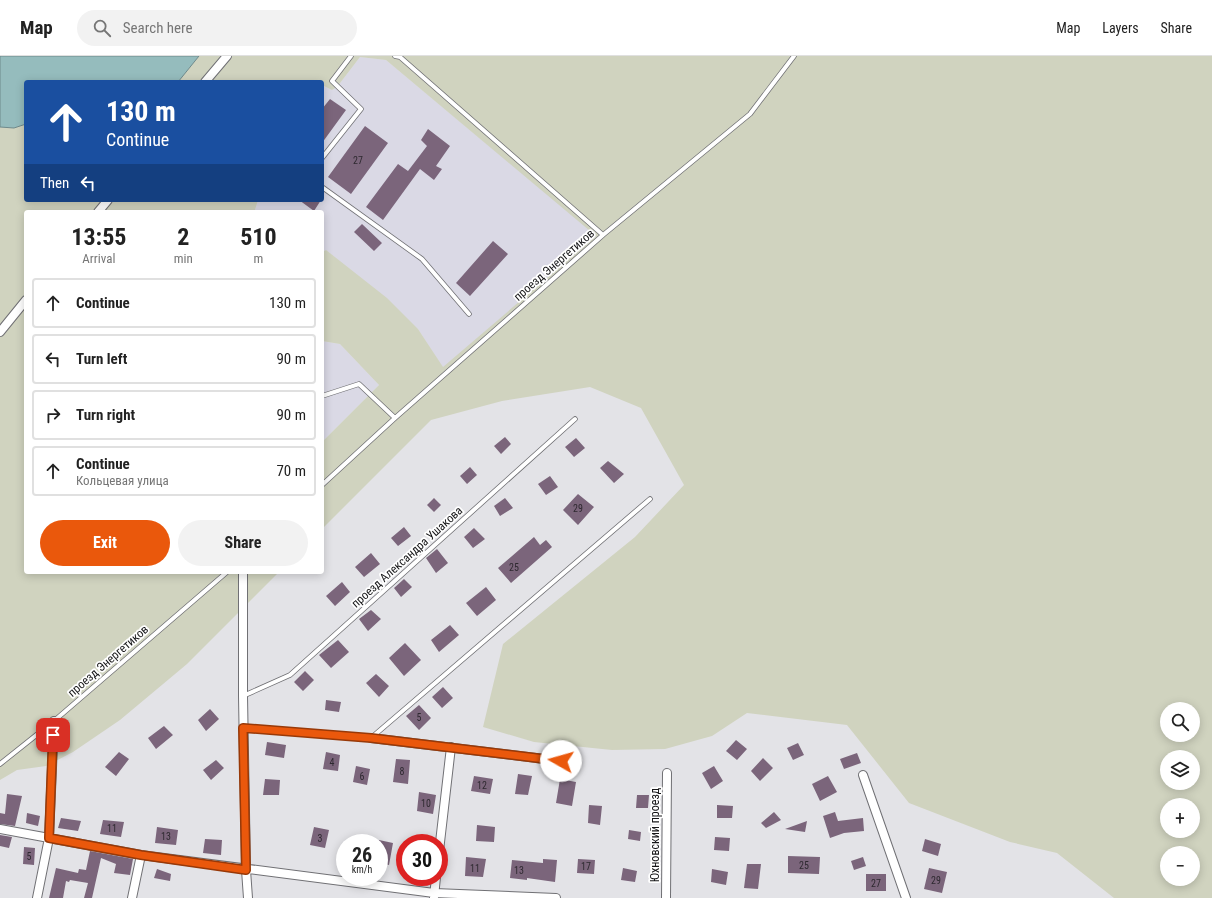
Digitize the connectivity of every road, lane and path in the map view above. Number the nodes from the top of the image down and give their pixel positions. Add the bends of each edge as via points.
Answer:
1 (227, 56) edge
2 (351, 56) edge
3 (398, 56) edge
4 (794, 56) edge
5 (207, 80) edge
6 (324, 156) edge
7 (324, 188) edge
8 (106, 202) edge
9 (100, 210) edge
10 (604, 235) junction
11 (24, 302) edge
12 (469, 314) dead end
13 (0, 332) edge
14 (324, 395) edge
15 (395, 418) junction
16 (575, 419) dead end
17 (324, 483) edge
18 (650, 499) dead end
19 (225, 574) edge
20 (243, 574) edge
21 (243, 696) junction
22 (54, 721) junction
23 (243, 728) junction
24 (371, 738) junction
25 (451, 747) junction
26 (561, 761) dead end
27 (0, 764) edge
28 (667, 773) dead end
29 (863, 775) dead end
30 (0, 830) edge
31 (441, 834) edge
32 (49, 838) junction
33 (141, 855) junction
34 (246, 870) junction
35 (435, 886) edge
36 (434, 896) edge
37 (37, 898) edge
38 (132, 898) edge
39 (248, 898) edge
40 (556, 898) edge
41 (666, 898) edge
42 (906, 898) edge

1 - 5 street
2 - 6 lane via 332,81 362,109
3 - 10 lane
4 - 10 lane, проезд Энергетиков via 750,114
7 - 12 lane via 422,259
8 - 9 street
10 - 15 lane, проезд Энергетиков
11 - 13 street
14 - 15 lane via 359,384
15 - 17 lane, проезд Энергетиков
16 - 21 lane, проезд Александра Ушакова via 290,675
18 - 24 lane
19 - 22 lane, проезд Энергетиков
20 - 21 street
21 - 23 street
22 - 27 lane, проезд Энергетиков
22 - 32 street
23 - 24 lane
23 - 34 street
24 - 25 street
25 - 26 street
25 - 31 street
28 - 41 street, Юхновский проезд
29 - 42 street
30 - 32 street
32 - 33 street
32 - 37 street
33 - 34 street
33 - 38 street
34 - 36 street
34 - 39 street
35 - 36 street
36 - 40 street

